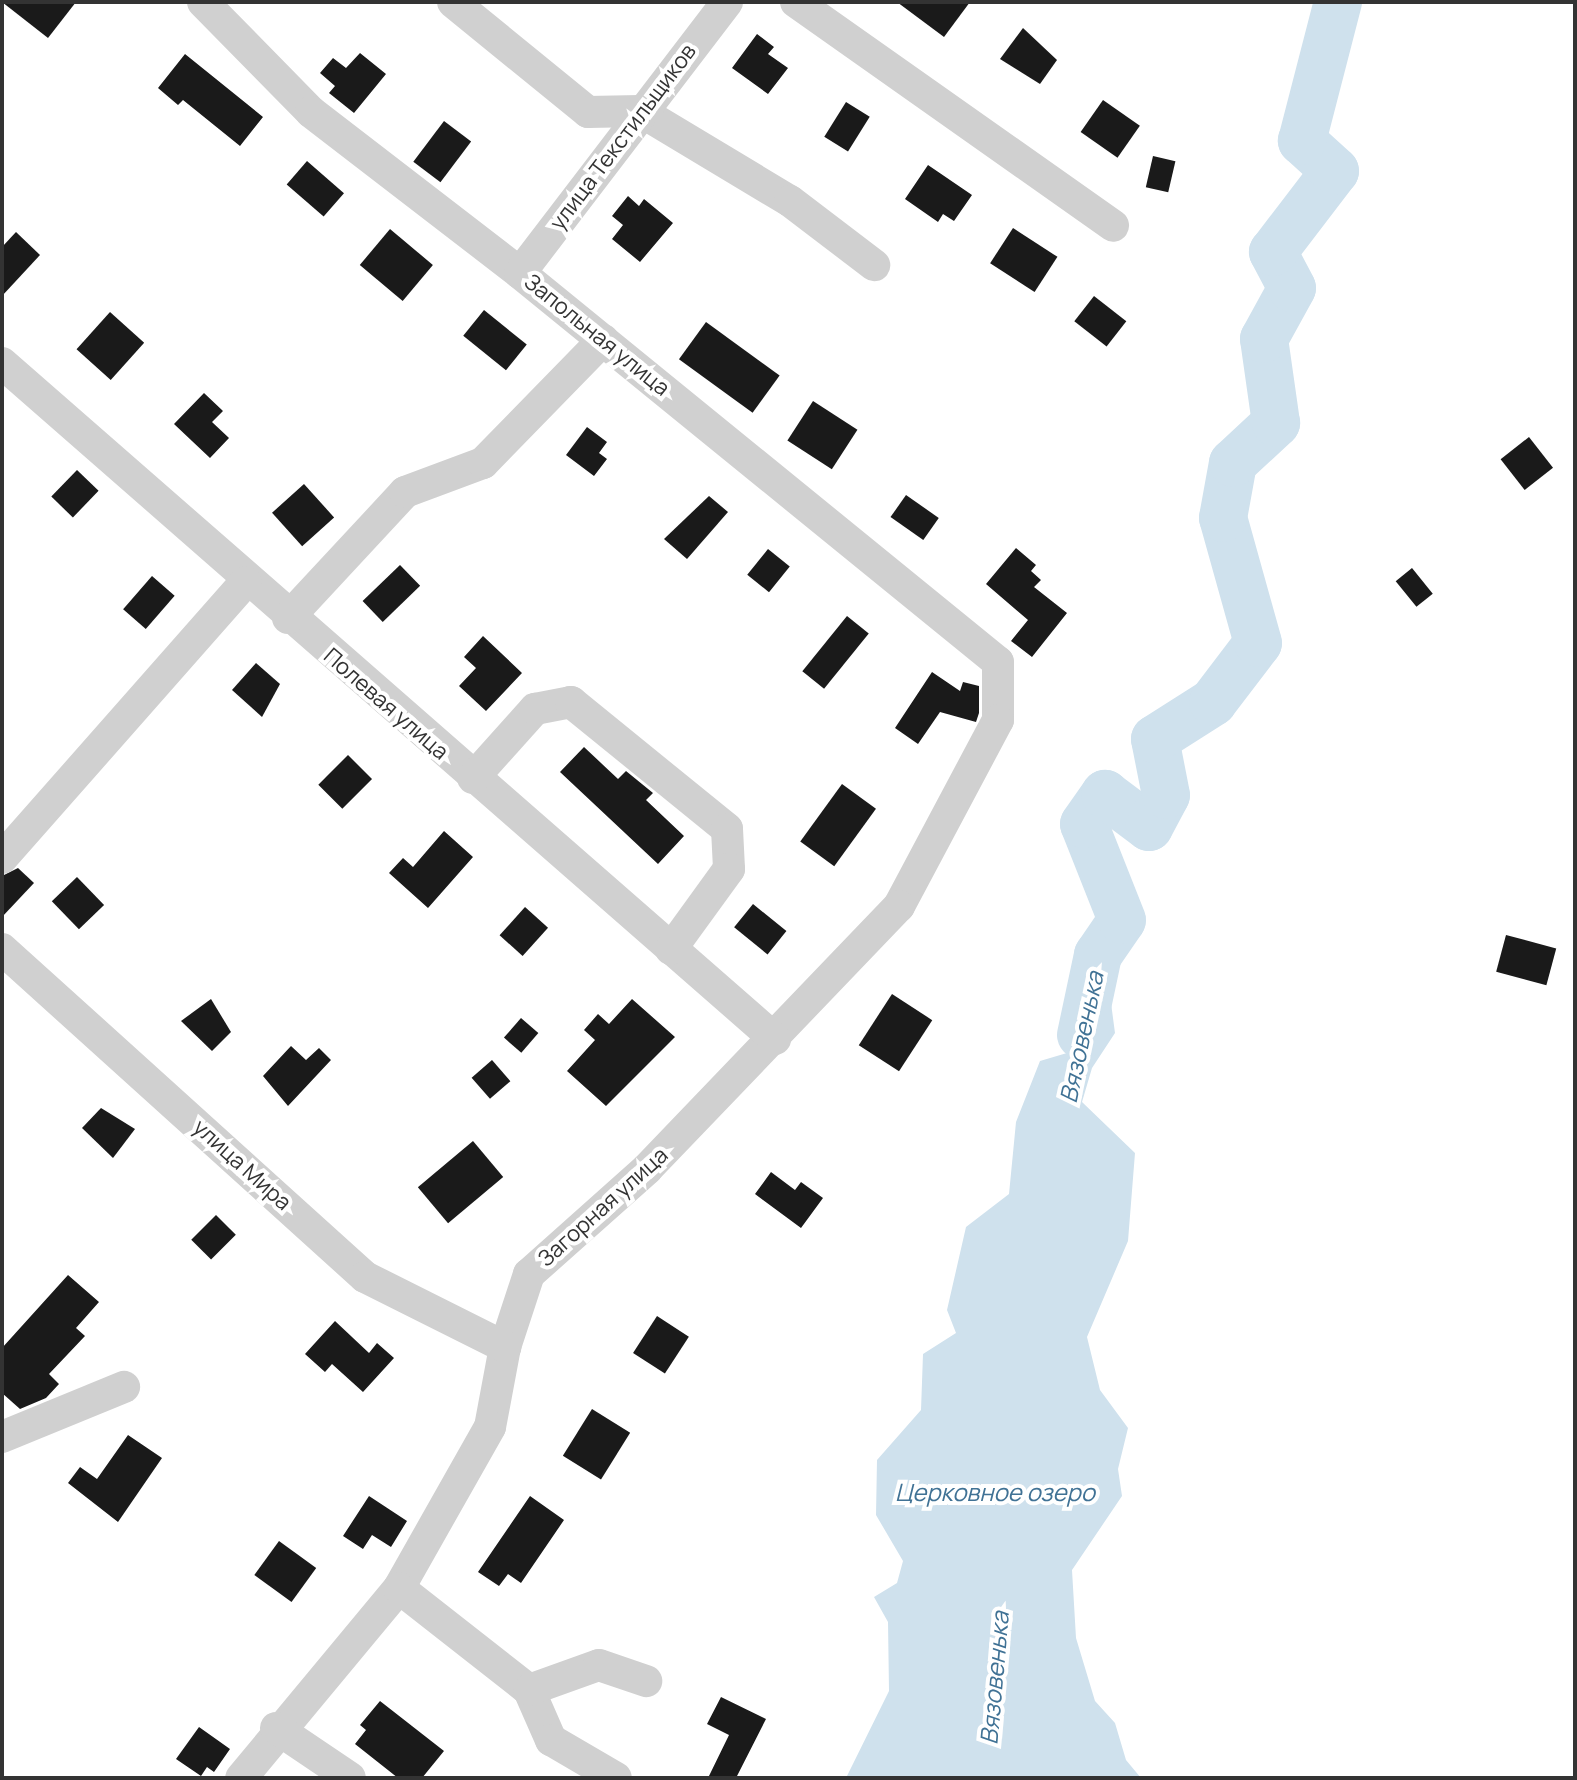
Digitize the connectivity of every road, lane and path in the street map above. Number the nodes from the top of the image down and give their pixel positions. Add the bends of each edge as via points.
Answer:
1 (203, 2) edge
2 (453, 2) edge
3 (727, 2) edge
4 (796, 2) edge
5 (640, 111) junction
6 (1113, 226) dead end
7 (874, 265) dead end
8 (520, 273) junction
9 (603, 340) junction
10 (2, 363) edge
11 (245, 582) junction
12 (288, 618) junction
13 (998, 662) joint
14 (473, 778) junction
15 (2, 858) edge
16 (2, 949) edge
17 (671, 949) junction
18 (775, 1039) junction
19 (505, 1347) junction
20 (124, 1387) dead end
21 (2, 1437) edge
22 (399, 1588) junction
23 (646, 1681) dead end
24 (529, 1690) junction
25 (276, 1728) junction
26 (241, 1778) edge
27 (350, 1778) edge
28 (616, 1778) edge

1 - 8 street, Запольная улица via 311,112
2 - 5 street via 588,112
3 - 5 street, улица Текстильщиков
4 - 6 street
5 - 7 street via 790,201
5 - 8 street, улица Текстильщиков
8 - 9 street, Запольная улица
9 - 12 street via 483,463 405,492
9 - 13 street, Запольная улица
10 - 11 street, Полевая улица
11 - 12 street, Полевая улица
11 - 15 street
12 - 14 street, Полевая улица
13 - 18 street, Загорная улица via 998,720 899,906
14 - 17 street, Полевая улица
14 - 17 street via 535,709 571,702 727,829 729,869
16 - 19 street, улица Мира via 365,1277
17 - 18 street, Полевая улица
18 - 19 street, Загорная улица via 647,1169 529,1274
19 - 22 street, Загорная улица via 490,1427
20 - 21 street
22 - 24 street
22 - 25 street, Загорная улица
23 - 24 street via 599,1665
24 - 28 street via 551,1740
25 - 26 street, Загорная улица
25 - 27 street

